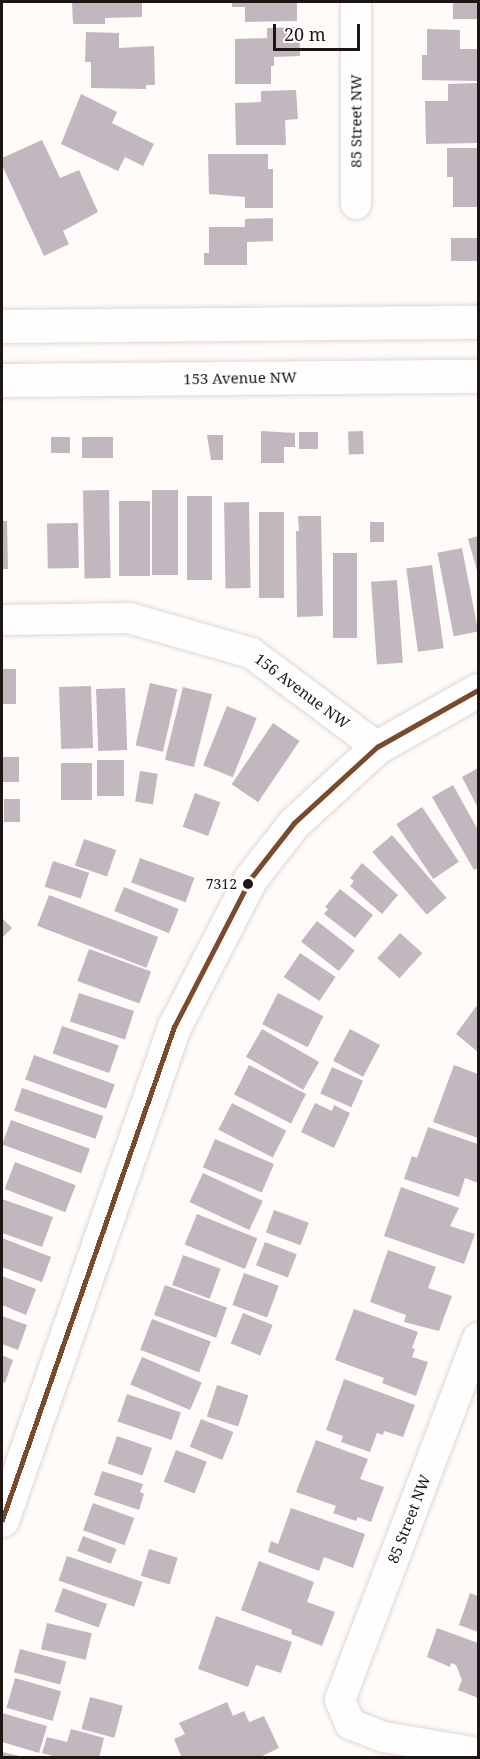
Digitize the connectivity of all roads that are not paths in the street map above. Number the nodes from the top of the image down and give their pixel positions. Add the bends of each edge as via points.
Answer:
1 (357, 2) edge
2 (356, 204) dead end
3 (478, 322) edge
4 (2, 326) edge
5 (478, 376) edge
6 (2, 380) edge
7 (2, 620) edge
8 (478, 690) edge
9 (377, 747) junction
10 (478, 1338) edge
11 (2, 1520) edge
12 (478, 1753) edge

1 - 2 street, 85 Street NW
3 - 4 street
5 - 6 street, 153 Avenue NW
7 - 9 street, 156 Avenue NW via 129,618 251,653
8 - 9 street
9 - 11 street via 294,823 250,878 174,1027
10 - 12 street, 85 Street NW via 340,1700 350,1724 384,1737

